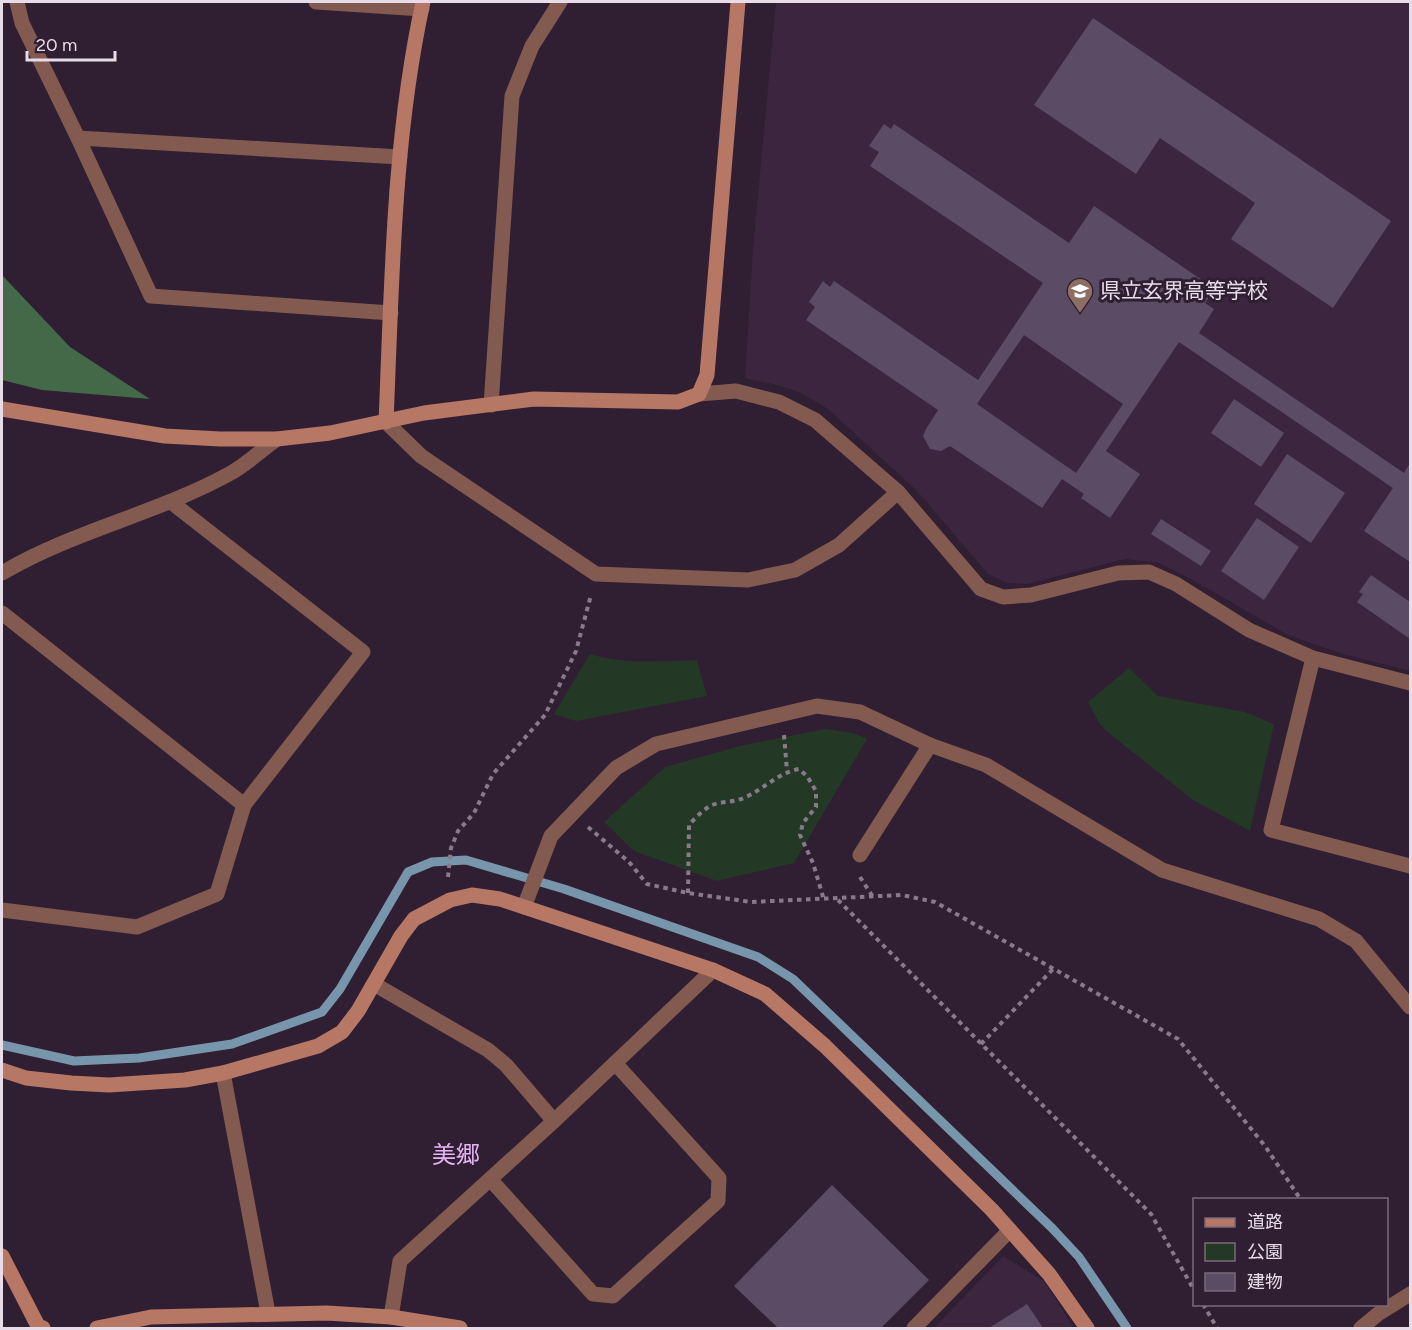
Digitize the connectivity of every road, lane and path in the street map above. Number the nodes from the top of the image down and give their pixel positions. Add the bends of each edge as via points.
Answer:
1 (17, 2) edge
2 (316, 2) edge
3 (560, 2) edge
4 (738, 2) edge
5 (423, 5) edge
6 (78, 138) junction
7 (400, 157) junction
8 (391, 313) junction
9 (699, 394) junction
10 (491, 405) junction
11 (2, 409) edge
12 (386, 422) junction
13 (277, 439) junction
14 (898, 492) junction
15 (171, 502) junction
16 (2, 573) edge
17 (596, 574) junction
18 (2, 614) edge
19 (1313, 658) junction
20 (1410, 683) edge
21 (782, 713) junction
22 (930, 745) junction
23 (787, 771) junction
24 (244, 805) junction
25 (571, 813) junction
26 (860, 855) dead end
27 (1410, 866) edge
28 (688, 893) junction
29 (838, 899) junction
30 (450, 900) junction
31 (824, 900) junction
32 (524, 907) junction
33 (2, 910) edge
34 (1053, 969) junction
35 (713, 970) junction
36 (374, 984) junction
37 (1410, 1007) edge
38 (981, 1044) junction
39 (615, 1063) junction
40 (2, 1070) edge
41 (223, 1073) junction
42 (554, 1121) junction
43 (490, 1179) junction
44 (1300, 1198) edge
45 (1010, 1230) junction
46 (2, 1256) edge
47 (1193, 1288) edge
48 (1410, 1294) edge
49 (1204, 1306) edge
50 (268, 1313) junction
51 (391, 1317) junction
52 (43, 1329) edge
53 (97, 1329) edge
54 (460, 1329) edge
55 (914, 1329) edge
56 (1087, 1329) edge
57 (1217, 1329) edge
58 (1361, 1329) edge

1 - 6 street via 22,23
2 - 5 street
3 - 10 street via 532,46 512,96
4 - 9 street via 707,375
5 - 7 street via 407,88
6 - 7 street
6 - 8 street via 151,296
7 - 8 street
8 - 12 street
9 - 10 street via 678,402 534,399
9 - 14 street via 736,391 779,402 815,420
10 - 12 street
11 - 13 street via 165,436
12 - 13 street
12 - 17 street via 421,456
13 - 15 street via 230,473
14 - 17 street via 839,545 795,570 748,580
14 - 19 street via 981,589 1003,597 1031,596 1118,573 1149,572 1176,584 1249,630
15 - 16 street via 33,555
15 - 24 street via 363,652
17 - 30 path via 576,651 544,715 493,774 474,813 458,831 451,848 447,879
18 - 24 street
19 - 20 street
19 - 27 street via 1271,830
21 - 22 street via 817,706 860,712
21 - 23 path
21 - 25 street via 656,744 616,768
22 - 26 street
22 - 37 street via 986,765 1162,870 1319,919 1356,941
23 - 28 path via 748,796 712,805 689,825
23 - 31 path via 799,769 816,791 816,807 802,823 800,835
24 - 33 street via 217,894 136,927
25 - 28 path via 629,862 647,884
25 - 32 street via 551,836
28 - 31 path via 751,902
29 - 31 path
29 - 34 path via 902,895 934,902
29 - 38 path
30 - 32 street via 472,895
30 - 36 street via 414,919
32 - 35 street
34 - 38 path
34 - 44 path via 1178,1039 1265,1146
35 - 39 street
35 - 45 street via 765,994 825,1046
36 - 41 street via 342,1032 318,1046
36 - 42 street via 488,1050
38 - 47 path via 1151,1214
39 - 42 street
39 - 43 street via 719,1178 718,1201 613,1296 593,1294
40 - 41 street via 26,1078 109,1085
41 - 50 street
42 - 43 street
43 - 51 street via 400,1261
45 - 55 street
45 - 56 street via 1049,1274
46 - 52 street
48 - 58 street
49 - 57 path
50 - 51 street
50 - 53 street via 151,1317
51 - 54 street

